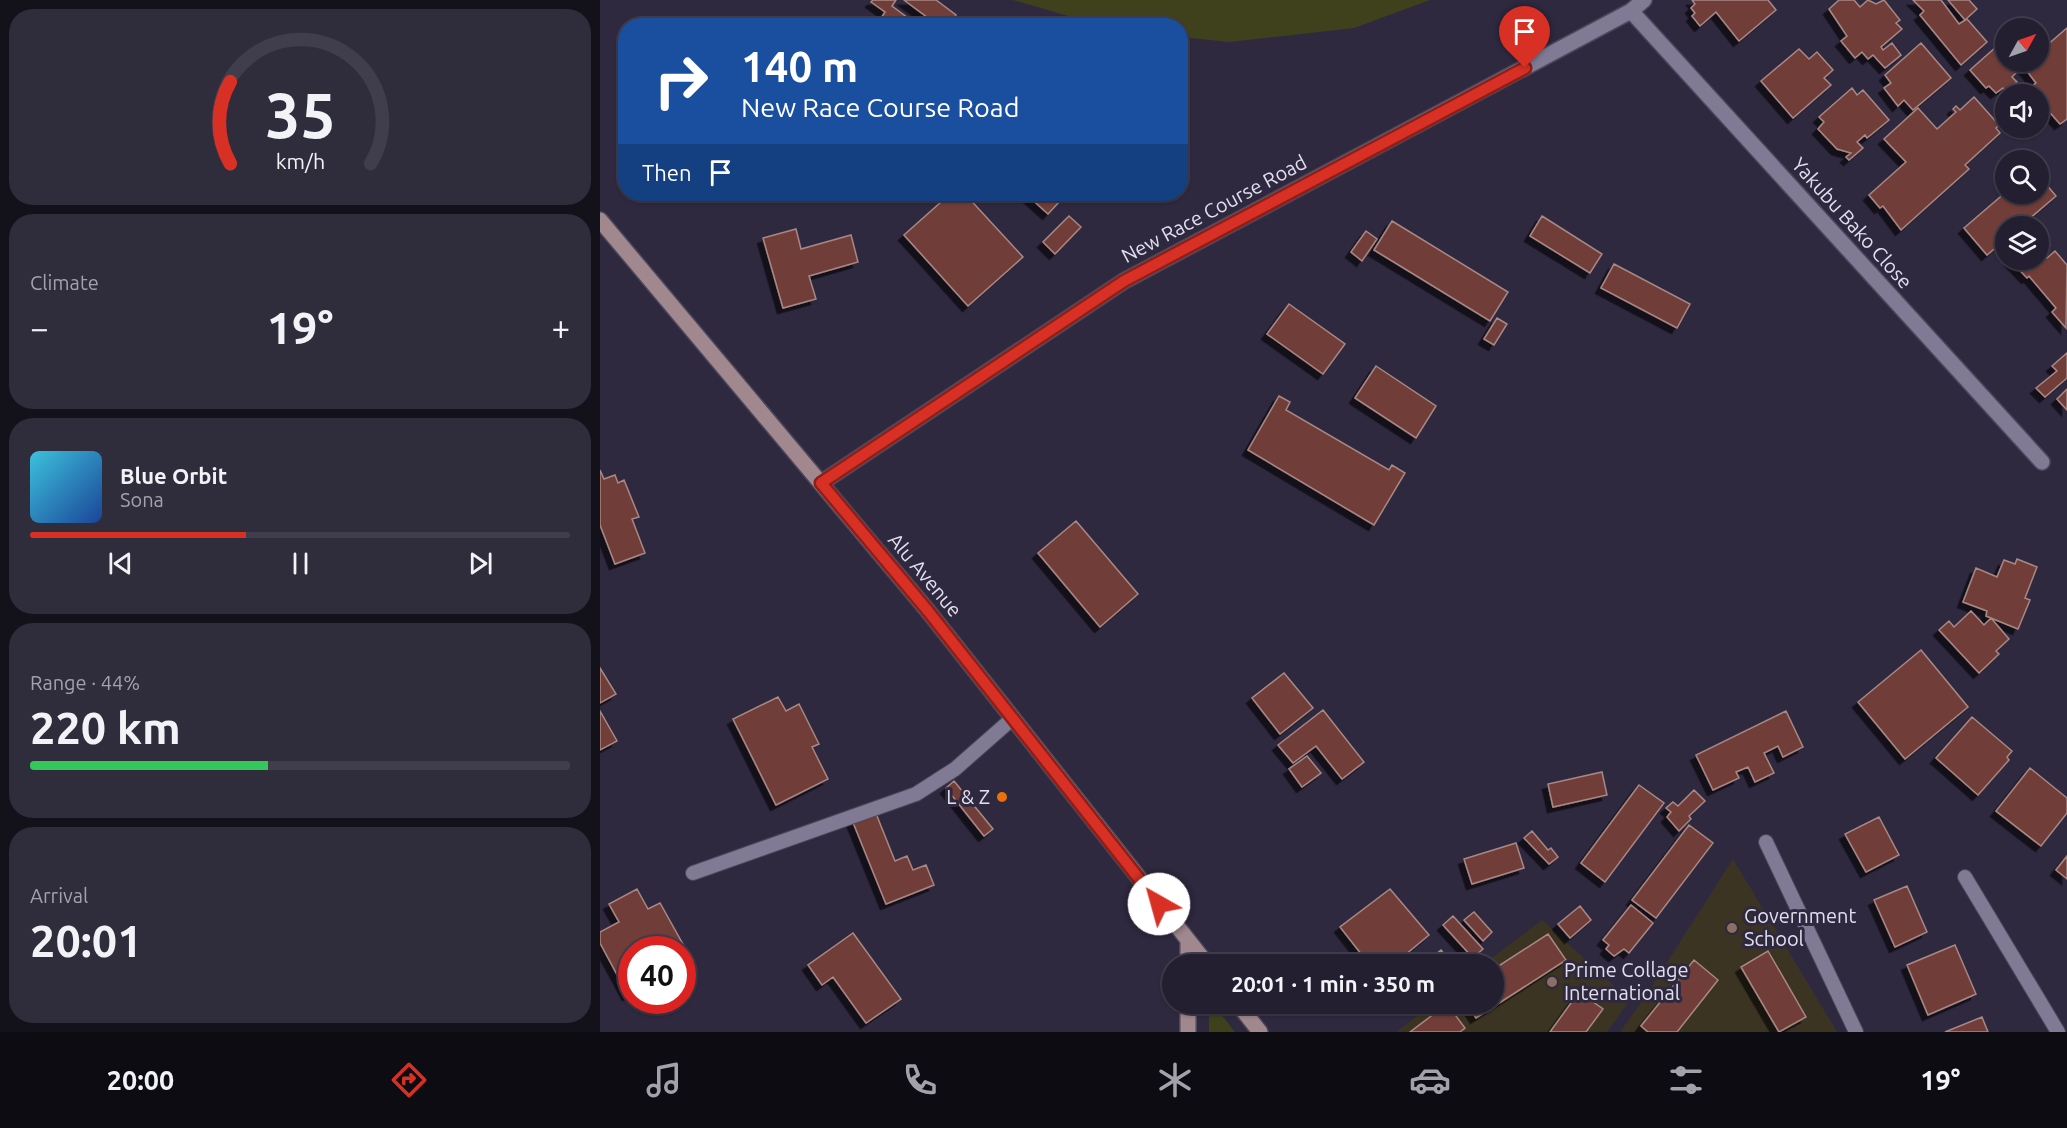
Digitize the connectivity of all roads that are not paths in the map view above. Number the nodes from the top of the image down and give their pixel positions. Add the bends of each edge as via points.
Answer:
1 (1644, 0) edge
2 (1631, 11) junction
3 (600, 220) edge
4 (2042, 462) dead end
5 (821, 483) junction
6 (1013, 718) junction
7 (1766, 842) dead end
8 (693, 873) dead end
9 (1965, 877) dead end
10 (1188, 941) junction
11 (1188, 954) edge
12 (1199, 954) edge
13 (1188, 1014) edge
14 (1246, 1014) edge
15 (1188, 1032) edge
16 (1260, 1032) edge
17 (1856, 1032) edge
18 (2058, 1032) edge

1 - 2 street, New Race Course Road
2 - 4 street, Yakubu Bako Close
2 - 5 street, New Race Course Road via 1124,281
3 - 5 street, Alu Avenue
5 - 6 street, Alu Avenue
6 - 8 lane via 955,769 916,794
6 - 10 street, Alu Avenue
7 - 17 lane
9 - 18 lane
10 - 11 street
10 - 12 street, Alu Avenue
13 - 15 street
14 - 16 street

